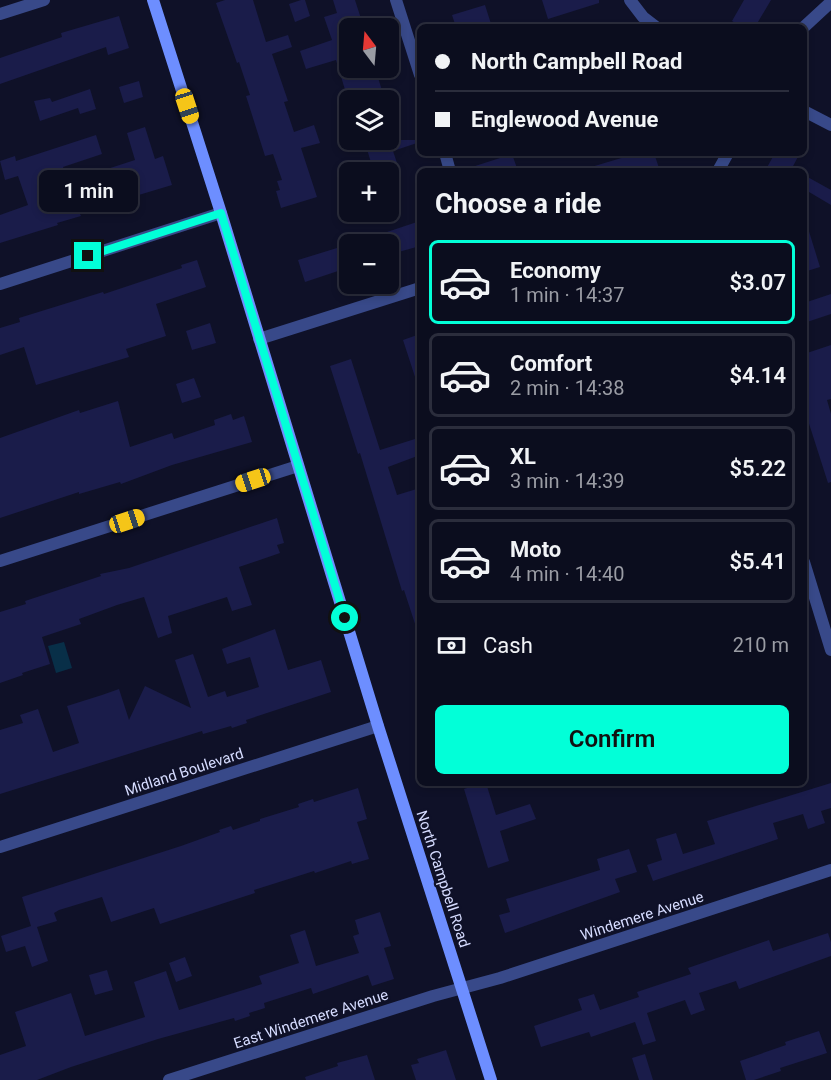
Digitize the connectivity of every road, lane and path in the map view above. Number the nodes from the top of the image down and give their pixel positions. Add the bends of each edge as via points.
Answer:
1 (44, 0) edge
2 (153, 0) edge
3 (396, 0) edge
4 (630, 0) edge
5 (831, 2) edge
6 (0, 14) edge
7 (652, 24) edge
8 (807, 24) edge
9 (417, 66) edge
10 (807, 113) edge
11 (831, 125) edge
12 (221, 213) junction
13 (0, 284) edge
14 (417, 289) edge
15 (260, 339) junction
16 (298, 466) junction
17 (0, 561) edge
18 (807, 572) edge
19 (831, 650) edge
20 (378, 726) junction
21 (0, 847) edge
22 (831, 870) edge
23 (462, 988) junction
24 (169, 1080) edge
25 (490, 1080) edge

1 - 6 street
2 - 12 street, North Campbell Road
3 - 9 street
4 - 7 street
5 - 8 street
10 - 11 street
12 - 13 street
12 - 15 street, North Campbell Road
14 - 15 street
15 - 16 street, North Campbell Road
16 - 17 street
16 - 20 street, North Campbell Road
18 - 19 street
20 - 21 street, Midland Boulevard
20 - 23 street, North Campbell Road
22 - 23 street, Windemere Avenue
23 - 24 street, East Windemere Avenue
23 - 25 street, North Campbell Road

